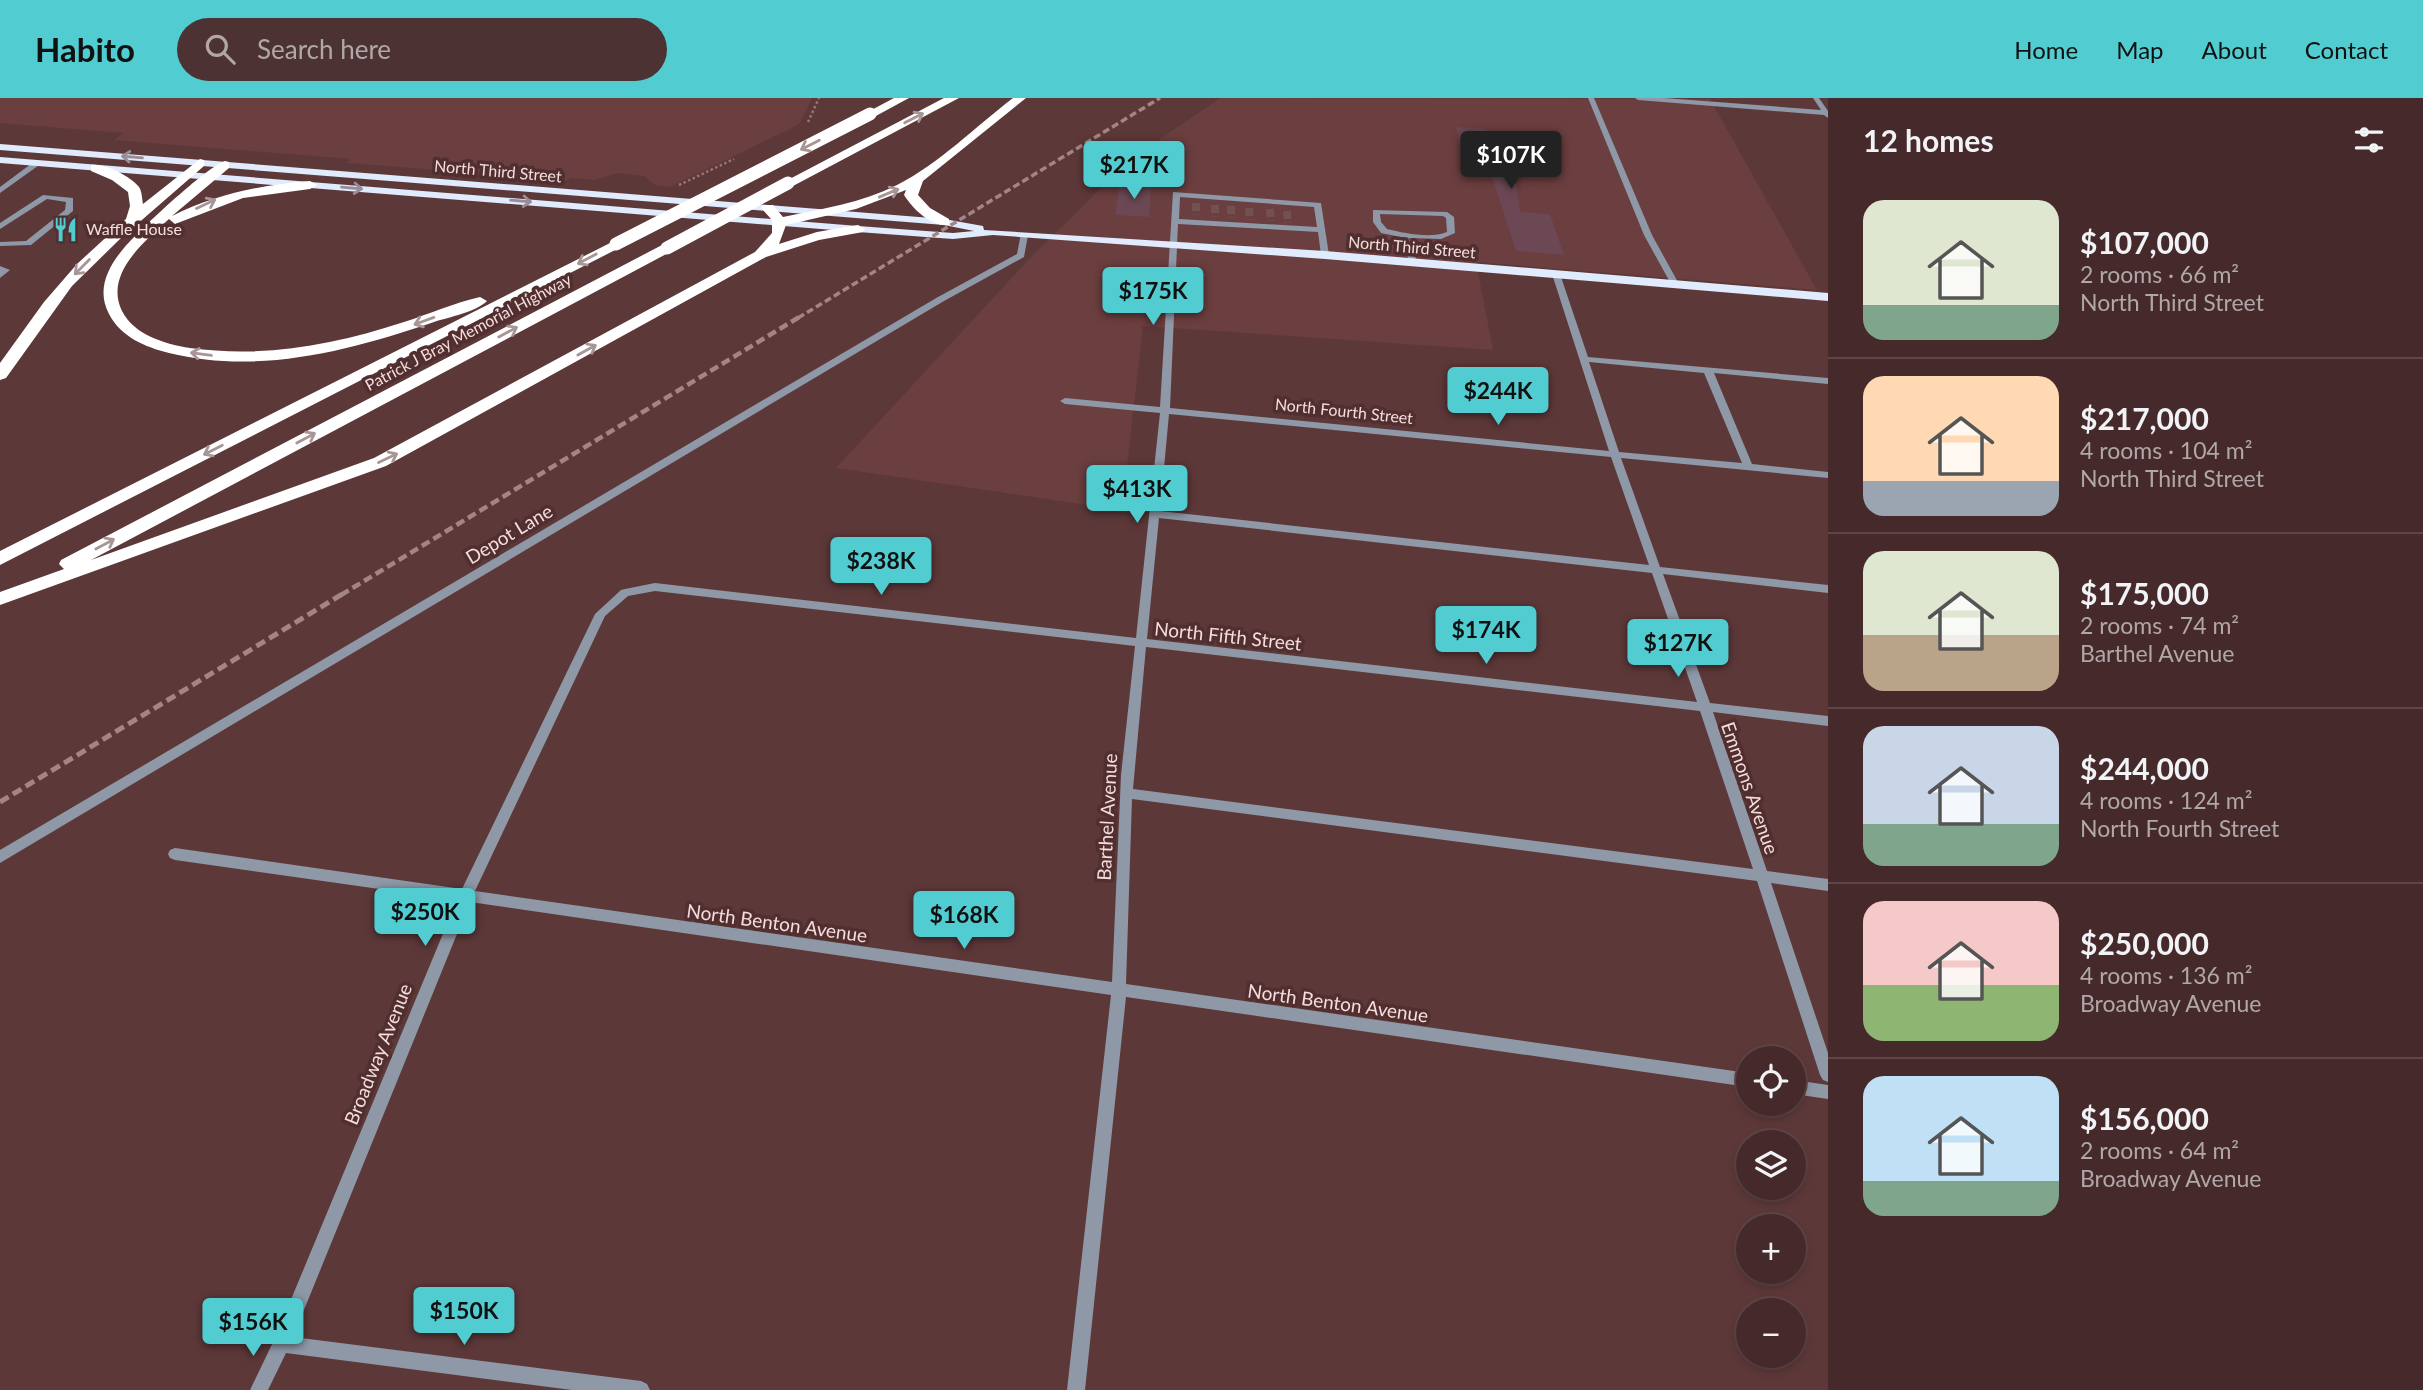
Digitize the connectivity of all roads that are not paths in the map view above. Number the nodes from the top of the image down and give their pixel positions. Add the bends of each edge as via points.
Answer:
1 (903, 98) edge
2 (953, 98) edge
3 (1020, 98) edge
4 (1591, 98) edge
5 (1637, 98) edge
6 (1718, 98) edge
7 (1816, 98) edge
8 (1826, 112) edge
9 (0, 146) edge
10 (0, 160) edge
11 (38, 163) junction
12 (200, 163) junction
13 (225, 165) junction
14 (96, 168) junction
15 (186, 175) junction
16 (211, 177) junction
17 (917, 179) junction
18 (310, 185) junction
19 (0, 191) edge
20 (768, 208) junction
21 (824, 213) junction
22 (132, 221) junction
23 (1174, 221) junction
24 (780, 222) junction
25 (944, 222) junction
26 (0, 227) edge
27 (858, 229) junction
28 (1321, 230) junction
29 (993, 232) junction
30 (1024, 235) junction
31 (1404, 235) junction
32 (145, 236) junction
33 (0, 244) edge
34 (1172, 245) junction
35 (760, 255) junction
36 (1325, 255) junction
37 (1413, 262) junction
38 (0, 268) edge
39 (558, 274) junction
40 (1556, 274) junction
41 (0, 275) edge
42 (1675, 284) junction
43 (1828, 297) edge
44 (1584, 359) junction
45 (1708, 370) junction
46 (0, 375) edge
47 (1828, 381) edge
48 (1065, 401) dead end
49 (1165, 410) junction
50 (1615, 454) junction
51 (1748, 467) junction
52 (1828, 475) edge
53 (1154, 514) junction
54 (0, 559) edge
55 (1657, 572) junction
56 (1828, 589) edge
57 (625, 593) joint
58 (1, 599) edge
59 (1140, 644) junction
60 (1705, 707) junction
61 (1828, 721) edge
62 (1126, 793) junction
63 (175, 854) dead end
64 (0, 856) edge
65 (1761, 876) junction
66 (1828, 885) edge
67 (465, 897) junction
68 (1119, 991) junction
69 (1828, 1075) edge
70 (1736, 1078) edge
71 (1806, 1089) edge
72 (1828, 1092) edge
73 (281, 1344) junction
74 (564, 1384) edge
75 (259, 1390) edge
76 (641, 1390) edge
77 (1076, 1390) edge

1 -> 39 highway, Patrick J Bray Memorial Highway, bridge
58 -> 2 highway, Patrick J Bray Memorial Highway, bridge
3 - 17 highway
4 - 42 street via 1648,235
5 - 8 street
6 - 8 street
7 - 8 street
12 -> 9 main road, North Third Street
10 - 11 main road, North Third Street
11 - 14 main road, North Third Street
11 - 19 street
12 - 13 main road, North Third Street
12 - 15 highway
13 - 16 highway
13 - 20 main road, North Third Street
14 - 15 main road, North Third Street
14 - 22 highway via 134,190 137,206
15 - 16 main road, North Third Street
15 - 22 highway
16 - 18 main road, North Third Street
16 - 32 highway
21 -> 17 highway
17 - 25 highway via 913,200
18 -> 24 main road, North Third Street
32 -> 18 highway via 218,199
20 - 21 main road, North Third Street
20 - 24 highway
21 - 24 highway
21 - 25 main road, North Third Street
22 -> 46 highway via 67,283
23 - 28 street via 1215,220
23 - 28 street, Barthel Avenue via 1176,194 1215,201 1318,205
23 - 34 street, Barthel Avenue
24 - 27 main road, North Third Street
24 - 35 highway via 776,241
25 - 29 main road, North Third Street
26 - 33 street via 46,197 71,200 69,211 27,243
27 - 29 main road, North Third Street via 953,236
27 - 35 highway via 817,236
28 - 36 street
29 - 30 main road, North Third Street
30 - 34 main road, North Third Street
30 - 64 street, Depot Lane via 1020,255
31 - 31 street via 1384,231 1376,212 1450,217 1451,233 1441,237
31 - 37 street
39 -> 32 highway via 369,338 265,357 209,356 148,341 116,316 110,299 111,281 118,265
34 - 36 main road, North Third Street
34 - 49 street, Barthel Avenue
58 -> 35 highway via 380,462
36 - 37 main road, North Third Street
37 - 40 main road, North Third Street
38 - 41 street via 6,270
39 -> 54 highway, Patrick J Bray Memorial Highway
40 - 42 main road, North Third Street
40 - 44 street, Emmons Avenue
42 - 43 main road, North Third Street
44 - 45 street
44 - 50 street, Emmons Avenue
45 - 47 street
45 - 51 street
48 - 49 street, North Fourth Street
49 - 50 street, North Fourth Street
49 - 53 street, Barthel Avenue
50 - 51 street, North Fourth Street
50 - 55 street, Emmons Avenue
51 - 52 street, North Fourth Street
53 - 55 street
53 - 59 street, Barthel Avenue
55 - 56 street
55 - 60 street, Emmons Avenue
57 - 59 street, North Fifth Street via 656,587
57 - 67 street, Broadway Avenue via 601,614
59 - 60 street, North Fifth Street
59 - 62 street, Barthel Avenue
60 - 61 street, North Fifth Street
60 - 65 street, Emmons Avenue
62 - 65 street
62 - 68 street, Barthel Avenue
63 - 67 street, North Benton Avenue
65 - 66 street
65 - 69 street, Emmons Avenue
67 - 68 street, North Benton Avenue
67 - 73 street, Broadway Avenue
68 - 70 street, North Benton Avenue
68 - 77 street, Barthel Avenue
71 - 72 street
73 - 74 street
73 - 75 street, Broadway Avenue
74 - 76 street

